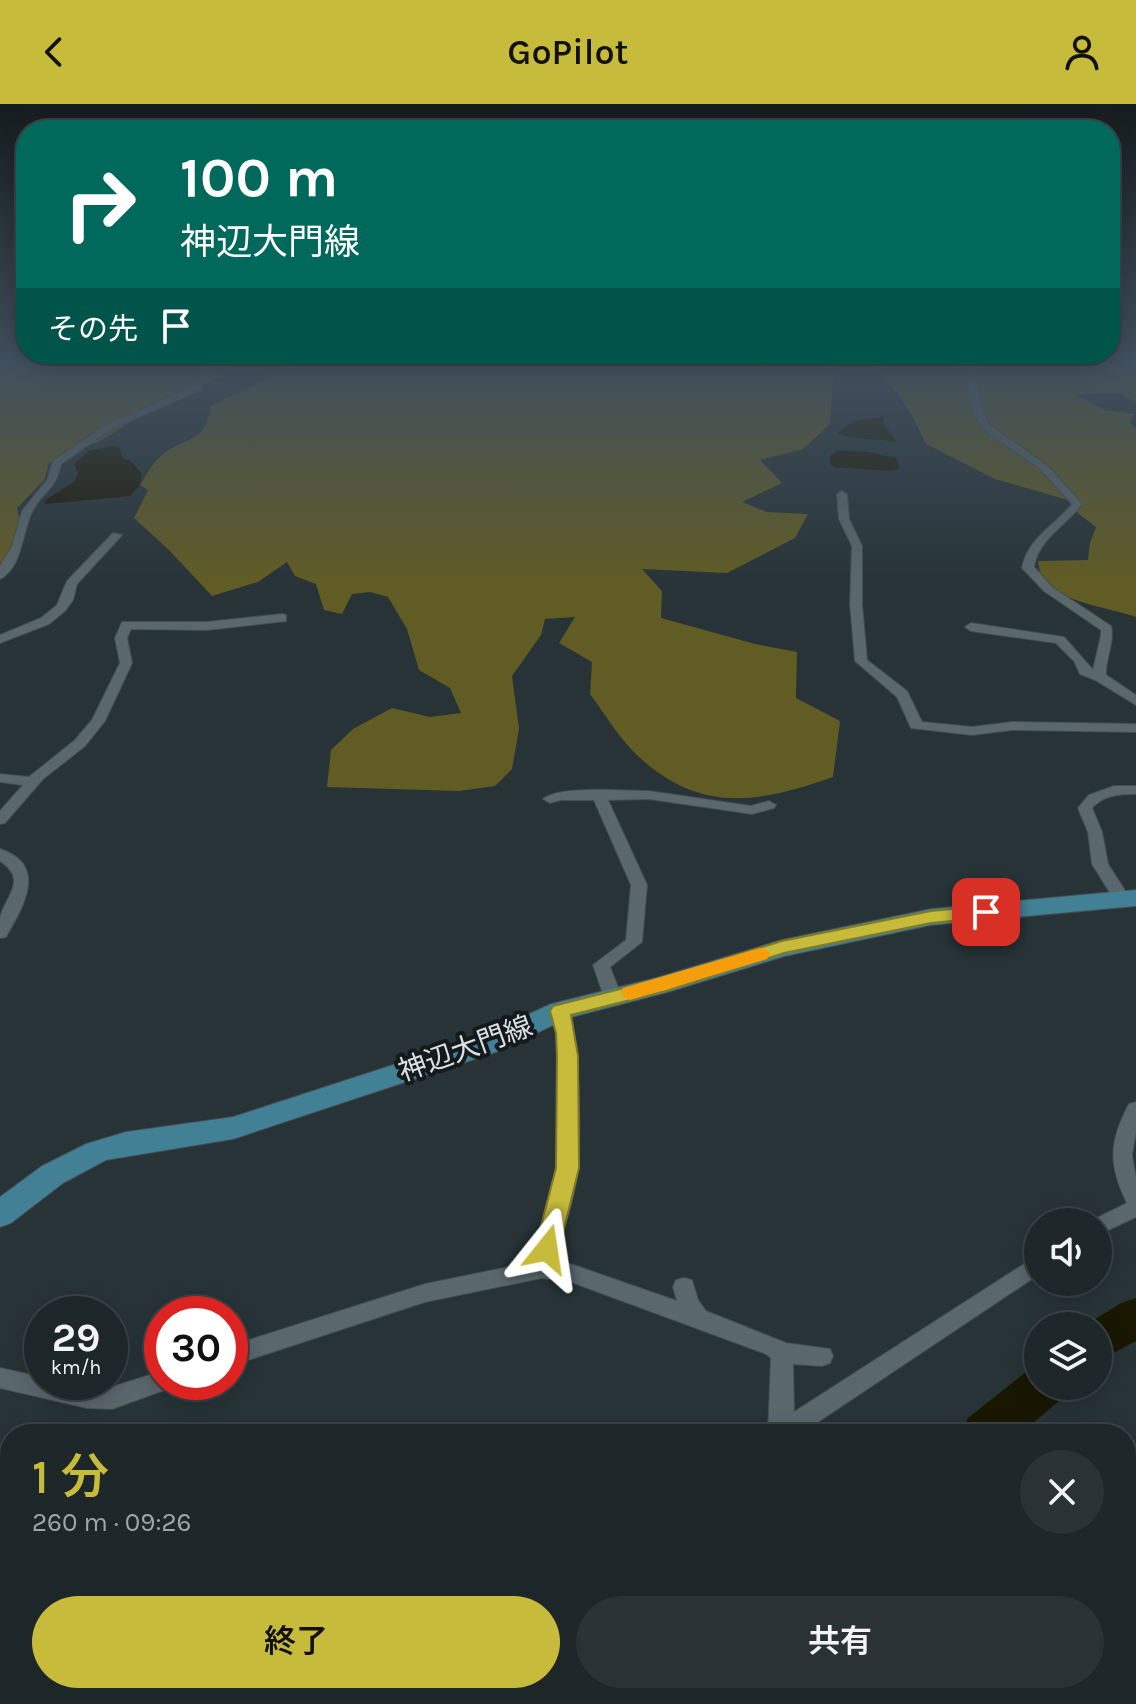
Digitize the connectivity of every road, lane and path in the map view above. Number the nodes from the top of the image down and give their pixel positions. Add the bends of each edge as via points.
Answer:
1 (93, 438) edge
2 (998, 438) edge
3 (842, 494) dead end
4 (117, 535) dead end
5 (0, 576) edge
6 (282, 618) dead end
7 (971, 627) dead end
8 (0, 639) edge
9 (1100, 677) junction
10 (1136, 701) edge
11 (1136, 728) edge
12 (0, 778) edge
13 (33, 782) junction
14 (1136, 790) edge
15 (600, 796) junction
16 (550, 799) dead end
17 (769, 805) dead end
18 (0, 820) edge
19 (0, 854) edge
20 (1129, 899) edge
21 (0, 933) edge
22 (613, 997) junction
23 (560, 1011) junction
24 (1136, 1109) edge
25 (1136, 1200) edge
26 (1136, 1208) edge
27 (0, 1214) edge
28 (1112, 1220) edge
29 (542, 1269) junction
30 (1024, 1273) edge
31 (684, 1287) dead end
32 (698, 1318) junction
33 (248, 1350) edge
34 (782, 1353) junction
35 (822, 1356) dead end
36 (0, 1378) edge
37 (144, 1387) edge
38 (781, 1424) edge
39 (795, 1424) edge

1 - 5 street via 56,463 52,481 27,511 17,546
2 - 9 street via 1048,471 1077,504 1038,539 1028,568 1048,589 1107,629 1097,665
3 - 11 street via 844,519 857,546 861,661 904,694 916,725 972,731 1012,726
4 - 8 street via 71,583 61,608 45,621
6 - 13 street via 207,626 126,625 121,638 126,663 98,721
7 - 9 street via 1060,640 1084,671
9 - 10 street
12 - 13 street
13 - 18 street
14 - 20 street via 1113,791 1085,808 1100,864
15 - 16 street
15 - 17 street via 649,795 752,810
15 - 22 street via 639,885 634,942 601,965
19 - 21 street via 16,863 23,886
20 - 22 main road, 神辺大門線 via 931,917 782,948
22 - 23 main road, 神辺大門線
23 - 27 main road, 神辺大門線 via 489,1044 233,1128 90,1153
23 - 29 street via 567,1048 568,1168
24 - 25 street via 1120,1144 1122,1173
26 - 28 street
29 - 32 street via 571,1273
29 - 33 street via 425,1293
30 - 39 street
31 - 32 street
32 - 34 street
34 - 35 street
34 - 38 street
36 - 37 street via 87,1397 112,1398

